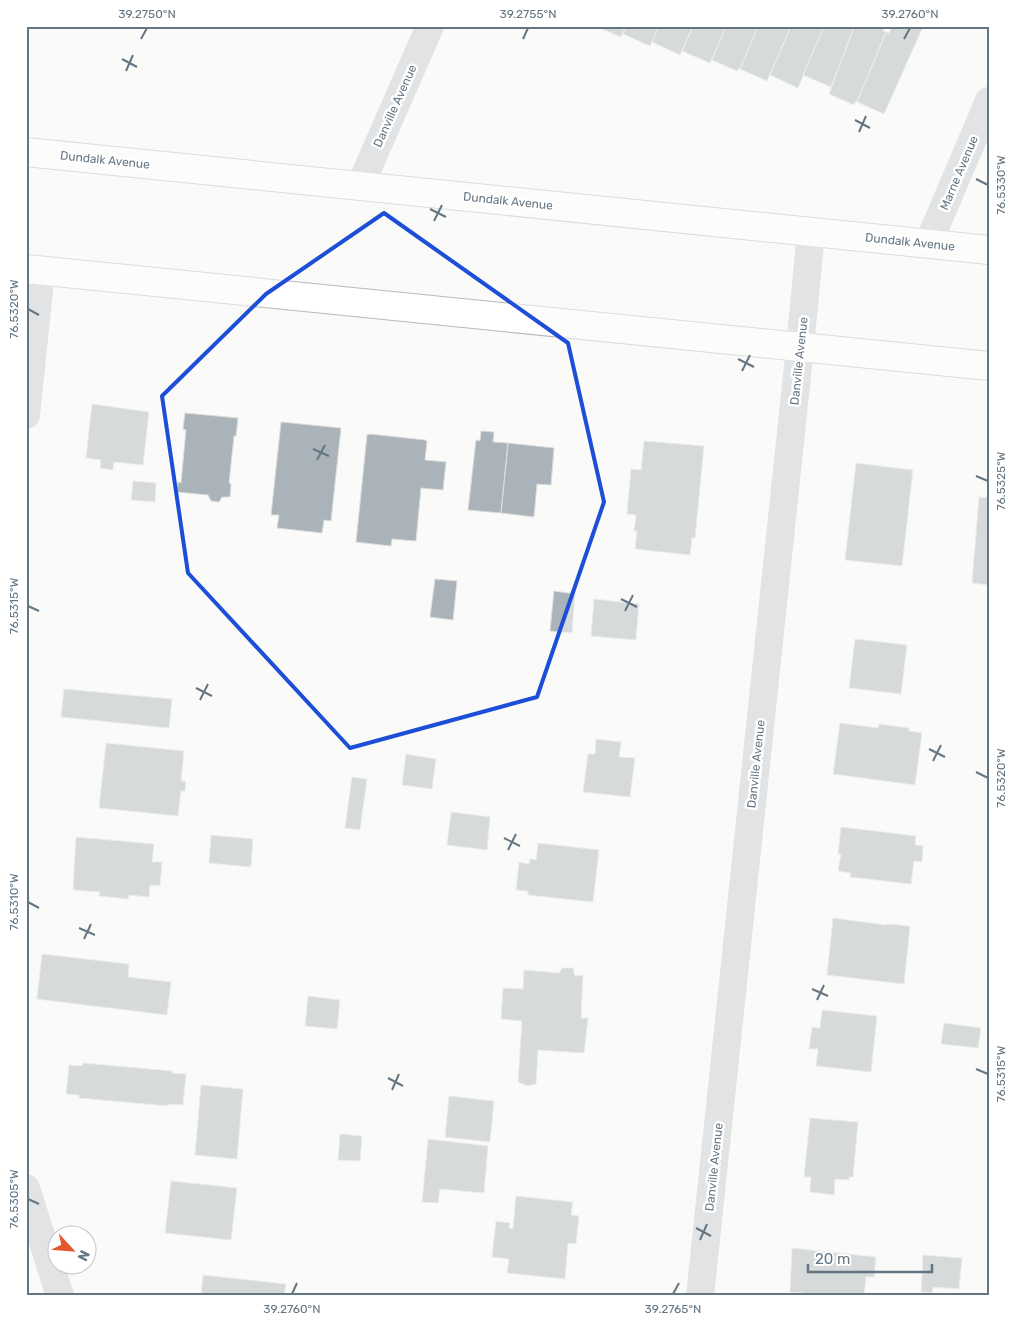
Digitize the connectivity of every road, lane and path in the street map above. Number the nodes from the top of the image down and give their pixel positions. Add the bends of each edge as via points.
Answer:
1 (430, 26) edge
2 (989, 101) edge
3 (26, 152) edge
4 (360, 186) junction
5 (811, 232) junction
6 (928, 244) junction
7 (989, 250) edge
8 (34, 270) edge
9 (800, 347) junction
10 (989, 366) edge
11 (26, 415) edge
12 (26, 1188) edge
13 (60, 1296) edge
14 (700, 1296) edge

1 - 4 street, Danville Avenue
2 - 6 street, Marne Avenue
3 - 4 main road, Dundalk Avenue
4 - 5 main road, Dundalk Avenue
5 - 6 main road, Dundalk Avenue
5 - 9 street, Danville Avenue
6 - 7 main road, Dundalk Avenue
8 - 9 main road
8 - 11 street
9 - 10 main road
9 - 14 street, Danville Avenue
12 - 13 street

